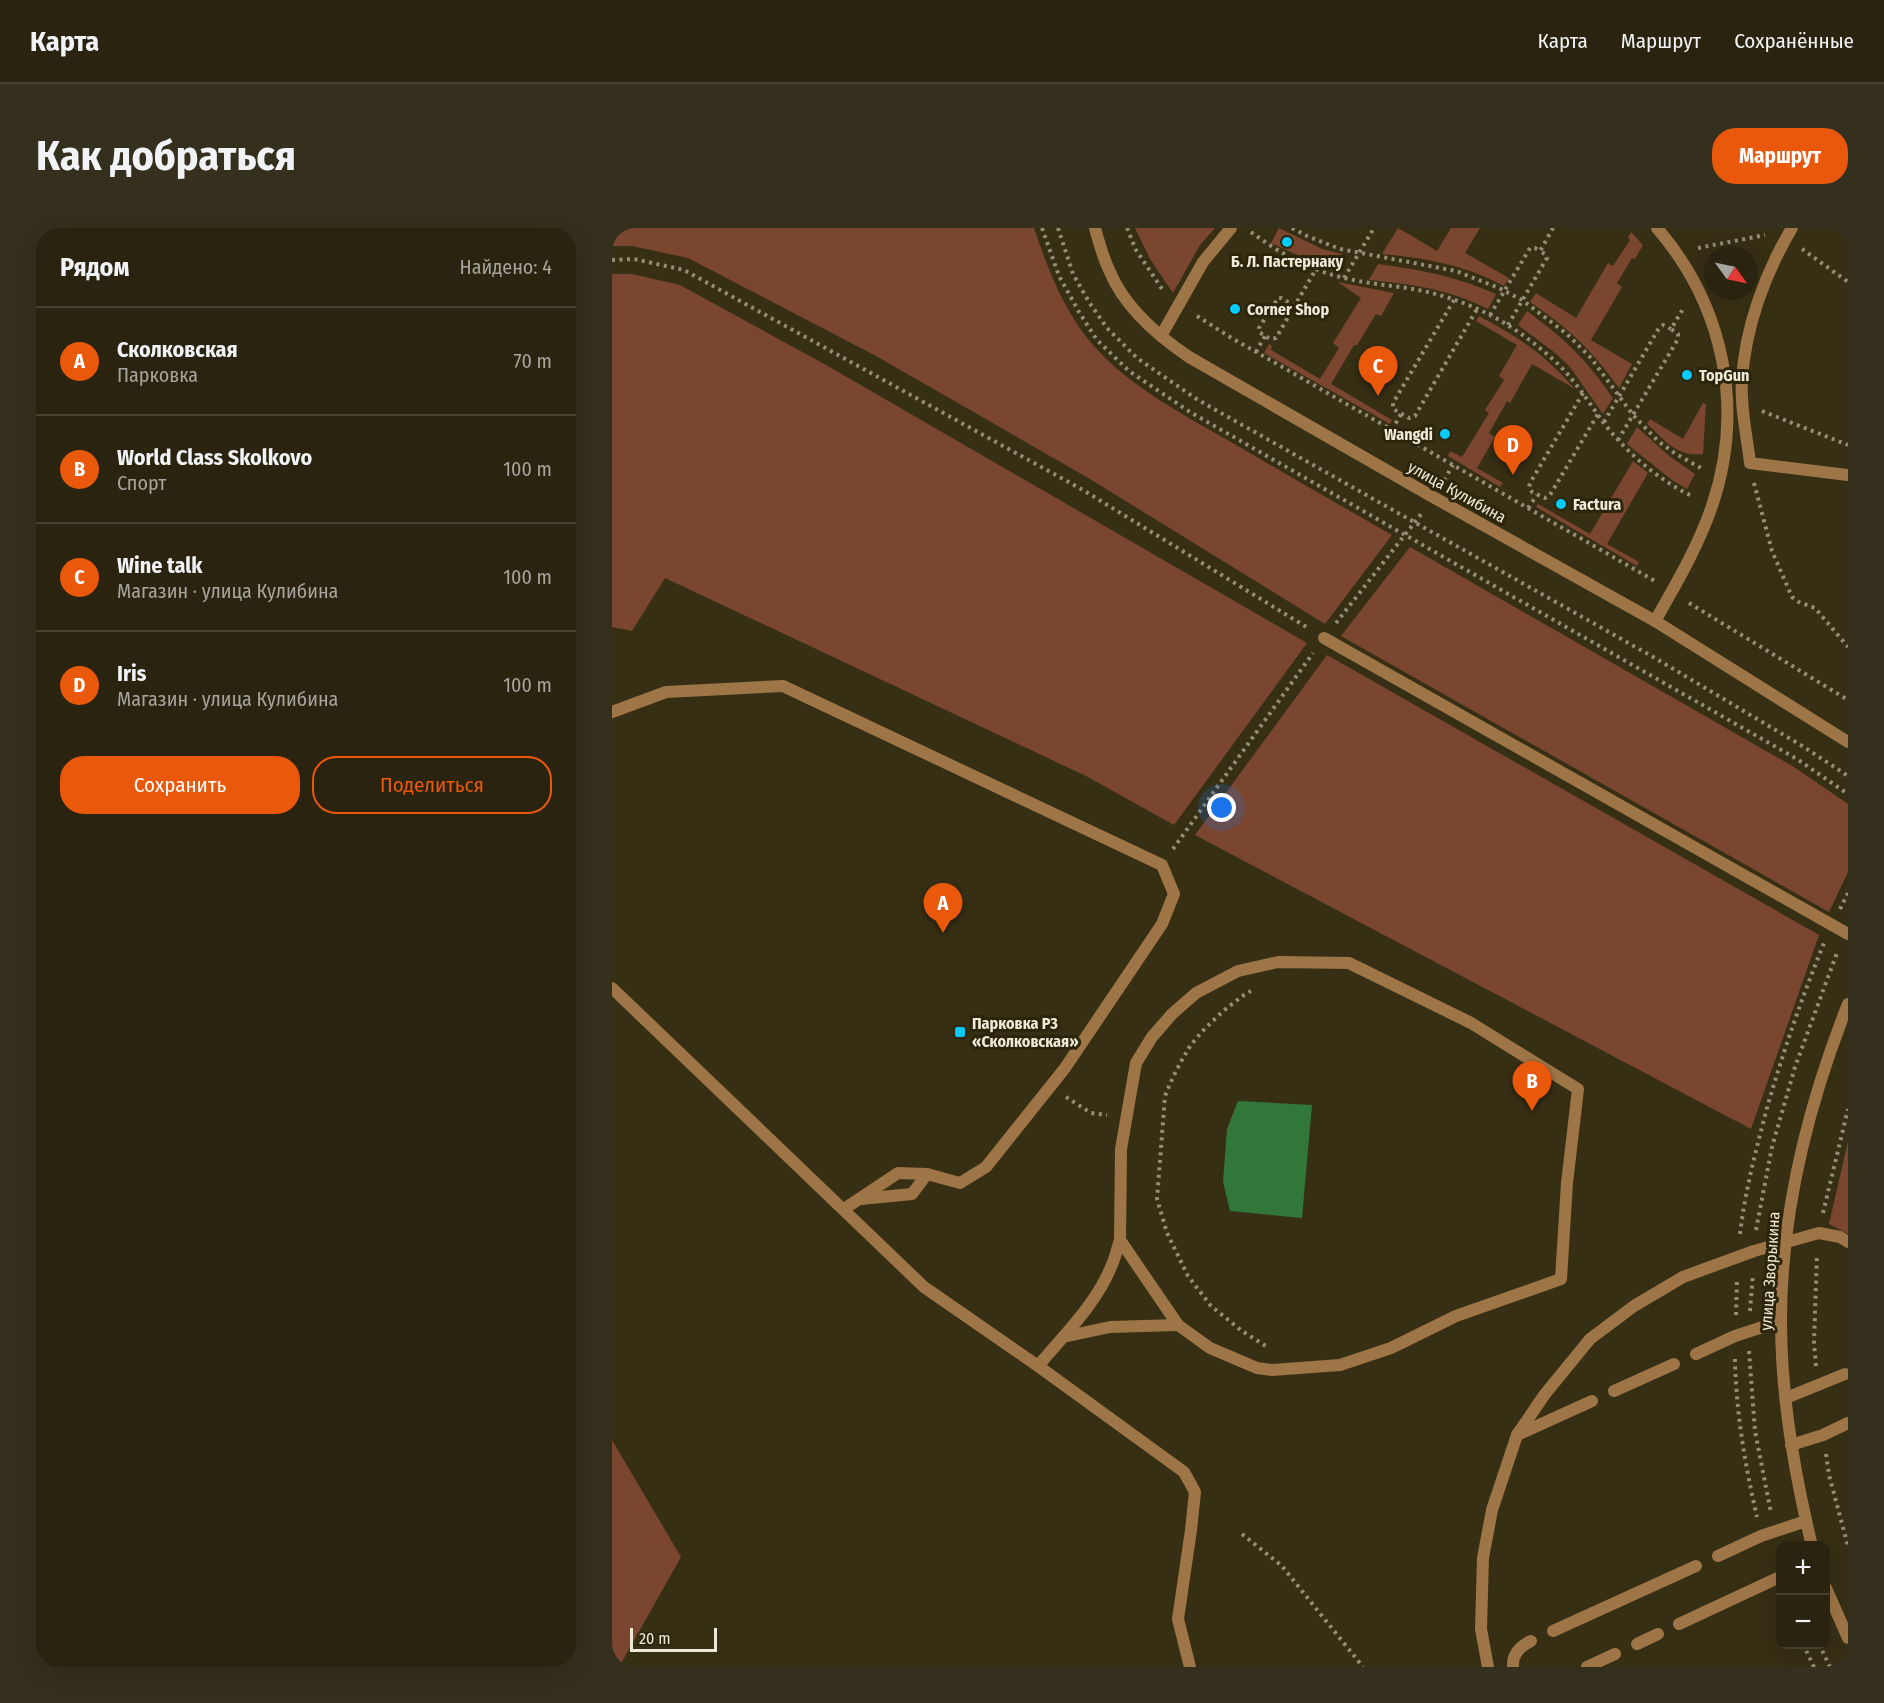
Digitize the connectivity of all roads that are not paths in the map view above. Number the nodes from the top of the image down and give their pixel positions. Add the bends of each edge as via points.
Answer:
1 (1095, 228) edge
2 (1232, 228) edge
3 (1657, 228) edge
4 (1792, 228) edge
5 (1161, 336) junction
6 (1848, 476) edge
7 (1655, 621) junction
8 (1324, 638) road end
9 (612, 712) edge
10 (1848, 742) edge
11 (1848, 934) edge
12 (612, 988) edge
13 (1848, 1004) edge
14 (927, 1174) junction
15 (857, 1199) junction
16 (844, 1209) junction
17 (1120, 1240) junction
18 (1848, 1242) edge
19 (1785, 1243) junction
20 (1781, 1321) junction
21 (1178, 1325) junction
22 (1063, 1337) junction
23 (1696, 1354) dead end
24 (1674, 1364) dead end
25 (1038, 1366) junction
26 (1845, 1374) dead end
27 (1614, 1391) dead end
28 (1786, 1398) junction
29 (1592, 1401) dead end
30 (1848, 1423) edge
31 (1517, 1434) junction
32 (1791, 1445) junction
33 (1806, 1521) junction
34 (1811, 1541) edge
35 (1718, 1556) dead end
36 (1696, 1566) dead end
37 (1776, 1579) edge
38 (1829, 1595) edge
39 (1679, 1624) dead end
40 (1553, 1631) dead end
41 (1658, 1634) dead end
42 (1848, 1637) edge
43 (1531, 1641) dead end
44 (1637, 1644) dead end
45 (1616, 1654) dead end
46 (1190, 1667) edge
47 (1488, 1667) edge
48 (1513, 1667) edge
49 (1587, 1667) edge

1 - 5 street, улица Кулибина via 1110,273 1138,313
2 - 5 street via 1203,262
3 - 7 street via 1677,252 1711,317 1726,388 1726,433 1712,506
4 - 6 street via 1757,304 1746,346 1742,403 1750,463
5 - 7 street, улица Кулибина via 1189,357 1433,498
7 - 10 street, улица Кулибина
8 - 11 street
9 - 14 street via 666,692 783,686 1162,865 1174,894 1162,924 1065,1068 987,1167 960,1183
12 - 16 street
13 - 19 street, улица Зворыкина via 1828,1053 1804,1140
14 - 15 street via 898,1173
14 - 15 street via 912,1194
15 - 16 street
16 - 25 street via 924,1287
17 - 21 street
17 - 21 street via 1121,1149 1136,1063 1172,1014 1196,993 1238,971 1278,962 1348,963 1471,1023 1578,1089 1561,1280 1456,1316 1391,1348 1340,1365 1257,1368 1210,1348
17 - 22 street via 1111,1269 1096,1295
18 - 19 street via 1819,1233
19 - 20 street, улица Зворыкина
19 - 31 street via 1683,1276 1634,1306 1590,1339
20 - 23 street
20 - 28 street, улица Зворыкина
21 - 22 street via 1110,1327
22 - 25 street
24 - 27 street
25 - 46 street via 1184,1472 1190,1482 1195,1492 1178,1619
26 - 28 street
28 - 32 street, улица Зворыкина
29 - 31 street
30 - 32 street
31 - 47 street via 1492,1510 1483,1558 1481,1629
32 - 33 street, улица Зворыкина
33 - 34 street, улица Зворыкина
33 - 35 street
36 - 40 street
37 - 39 street
38 - 42 street
41 - 44 street
43 - 48 street via 1523,1644 1512,1658
45 - 49 street

